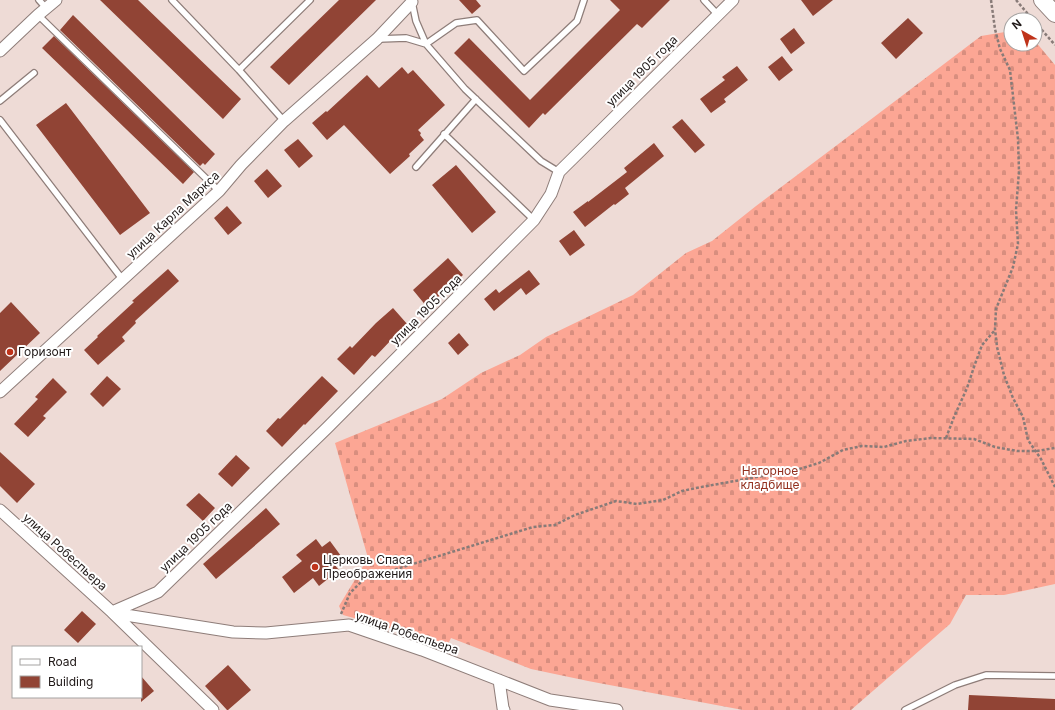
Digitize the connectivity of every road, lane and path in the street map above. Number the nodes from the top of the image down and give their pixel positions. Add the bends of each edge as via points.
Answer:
1 (39, 0) edge
2 (56, 0) edge
3 (172, 0) edge
4 (310, 0) edge
5 (584, 0) edge
6 (704, 0) edge
7 (733, 0) edge
8 (991, 0) edge
9 (1016, 0) edge
10 (1042, 0) edge
11 (412, 1) edge
12 (42, 12) junction
13 (1026, 12) edge
14 (718, 14) junction
15 (1055, 14) edge
16 (1043, 31) edge
17 (377, 39) junction
18 (426, 44) junction
19 (1055, 45) edge
20 (0, 51) edge
21 (239, 70) junction
22 (34, 73) dead end
23 (476, 99) junction
24 (0, 101) edge
25 (0, 120) edge
26 (284, 121) junction
27 (444, 134) junction
28 (416, 167) dead end
29 (559, 172) junction
30 (219, 192) junction
31 (534, 220) junction
32 (123, 280) junction
33 (995, 329) junction
34 (0, 392) edge
35 (946, 438) junction
36 (1055, 448) edge
37 (1036, 451) junction
38 (1055, 488) edge
39 (0, 510) edge
40 (112, 612) junction
41 (335, 626) junction
42 (1055, 676) edge
43 (499, 680) junction
44 (213, 710) edge
45 (504, 710) edge
46 (617, 710) edge
47 (905, 710) edge

1 - 12 lane
2 - 12 street
3 - 21 lane
4 - 21 lane
5 - 18 lane via 577,22 524,71 477,20 456,23
6 - 14 lane
7 - 14 street, улица 1905 года
8 - 33 path via 1000,49 1010,70 1016,113 1019,171 1016,210 1018,244 1013,267 996,309
9 - 13 path
10 - 15 main road
11 - 17 street, улица Карла Маркса
11 - 18 lane via 416,22
12 - 20 street
12 - 30 lane
14 - 29 street, улица 1905 года
16 - 19 path
17 - 18 lane via 406,38
17 - 26 street, улица Карла Маркса
18 - 23 lane
21 - 26 lane
22 - 24 lane
23 - 27 lane
23 - 29 lane via 541,161
25 - 32 lane
26 - 30 street, улица Карла Маркса
27 - 28 lane
27 - 31 lane
29 - 31 street, улица 1905 года via 551,194
30 - 32 street, улица Карла Маркса
31 - 40 street, улица 1905 года via 327,428 158,592
32 - 34 street, улица Карла Маркса
33 - 35 path via 982,345
33 - 37 path via 1004,375 1022,417 1028,440
35 - 37 path via 974,439 995,447
35 - 41 path via 906,441 884,447 862,446 843,450 819,463 796,470 682,491 663,500 637,504 616,501 555,525 533,527 377,574 364,579 350,593
36 - 37 path
37 - 38 path
39 - 40 street, улица Робеспьера
40 - 41 street, улица Робеспьера via 233,632 266,633
40 - 44 street, улица Робеспьера
41 - 43 street, улица Робеспьера via 349,625
42 - 47 lane via 986,675 955,685
43 - 45 street
43 - 46 street, улица Робеспьера via 550,700

